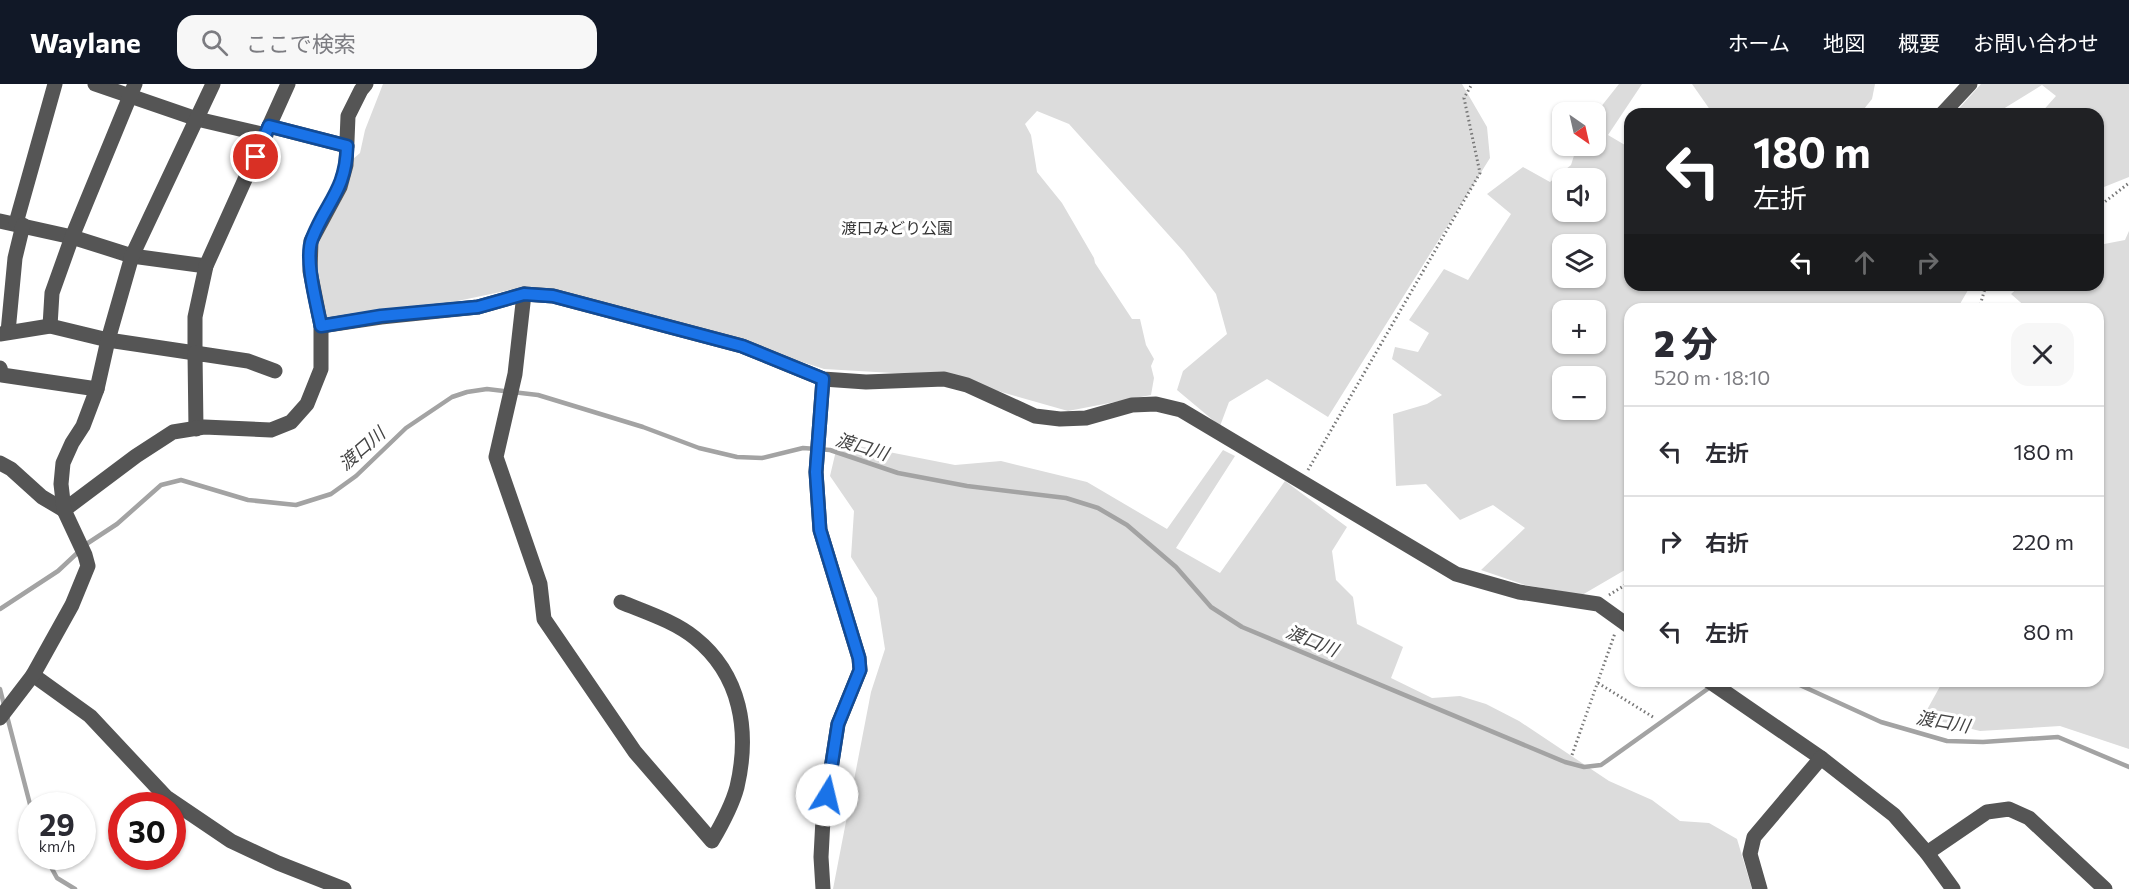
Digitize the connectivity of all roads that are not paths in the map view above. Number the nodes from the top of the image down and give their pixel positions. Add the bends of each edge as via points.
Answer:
1 (54, 84) edge
2 (95, 84) edge
3 (213, 84) edge
4 (288, 84) edge
5 (366, 84) edge
6 (1970, 84) edge
7 (132, 90) edge
8 (1948, 108) edge
9 (197, 119) junction
10 (268, 131) junction
11 (347, 146) junction
12 (0, 222) edge
13 (19, 224) junction
14 (72, 237) junction
15 (132, 256) junction
16 (206, 266) junction
17 (524, 294) junction
18 (50, 326) junction
19 (321, 326) junction
20 (4, 333) edge
21 (108, 339) junction
22 (195, 353) junction
23 (0, 368) edge
24 (275, 371) dead end
25 (823, 379) junction
26 (97, 389) junction
27 (196, 429) junction
28 (0, 463) edge
29 (64, 510) junction
30 (621, 602) dead end
31 (1624, 622) edge
32 (33, 675) junction
33 (1718, 687) edge
34 (0, 718) edge
35 (1821, 758) junction
36 (1927, 853) junction
37 (344, 889) edge
38 (823, 889) edge
39 (1761, 889) edge
40 (1953, 889) edge
41 (2105, 889) edge

1 - 13 street
2 - 7 street
3 - 9 street
4 - 10 street
5 - 11 street via 348,116
6 - 8 street
7 - 9 street
7 - 14 street
9 - 10 street
9 - 15 street
10 - 11 street
10 - 16 street
11 - 19 street via 340,187 310,241 310,271
12 - 13 street
13 - 14 street
13 - 20 street
14 - 15 street
14 - 18 street via 52,293
15 - 16 street
15 - 21 street
16 - 22 street via 195,317
17 - 19 street via 478,307
17 - 25 street via 553,296 742,346
17 - 30 street via 515,374 496,457 540,584 544,618 635,752 712,841 736,788 742,751 740,711 732,684 712,654 694,637
18 - 20 street
18 - 21 street
19 - 27 street via 321,369 307,404 291,422 271,429
21 - 22 street
21 - 26 street
22 - 24 street via 248,361
22 - 27 street
23 - 26 street via 2,375
25 - 31 street via 866,382 944,378 1035,416 1060,419 1086,418 1132,405 1156,404 1181,410 1456,574 1519,592 1598,604
25 - 38 street via 816,472 820,530 860,670 838,724 823,819
26 - 29 street via 63,463
27 - 29 street via 173,432
28 - 29 street
29 - 32 street via 88,566 72,605
32 - 34 street
32 - 37 street via 90,716 166,797 231,840
33 - 35 street
35 - 36 street via 1894,815
35 - 39 street via 1754,837 1750,854
36 - 40 street
36 - 41 street via 1987,812 2009,809 2028,818

